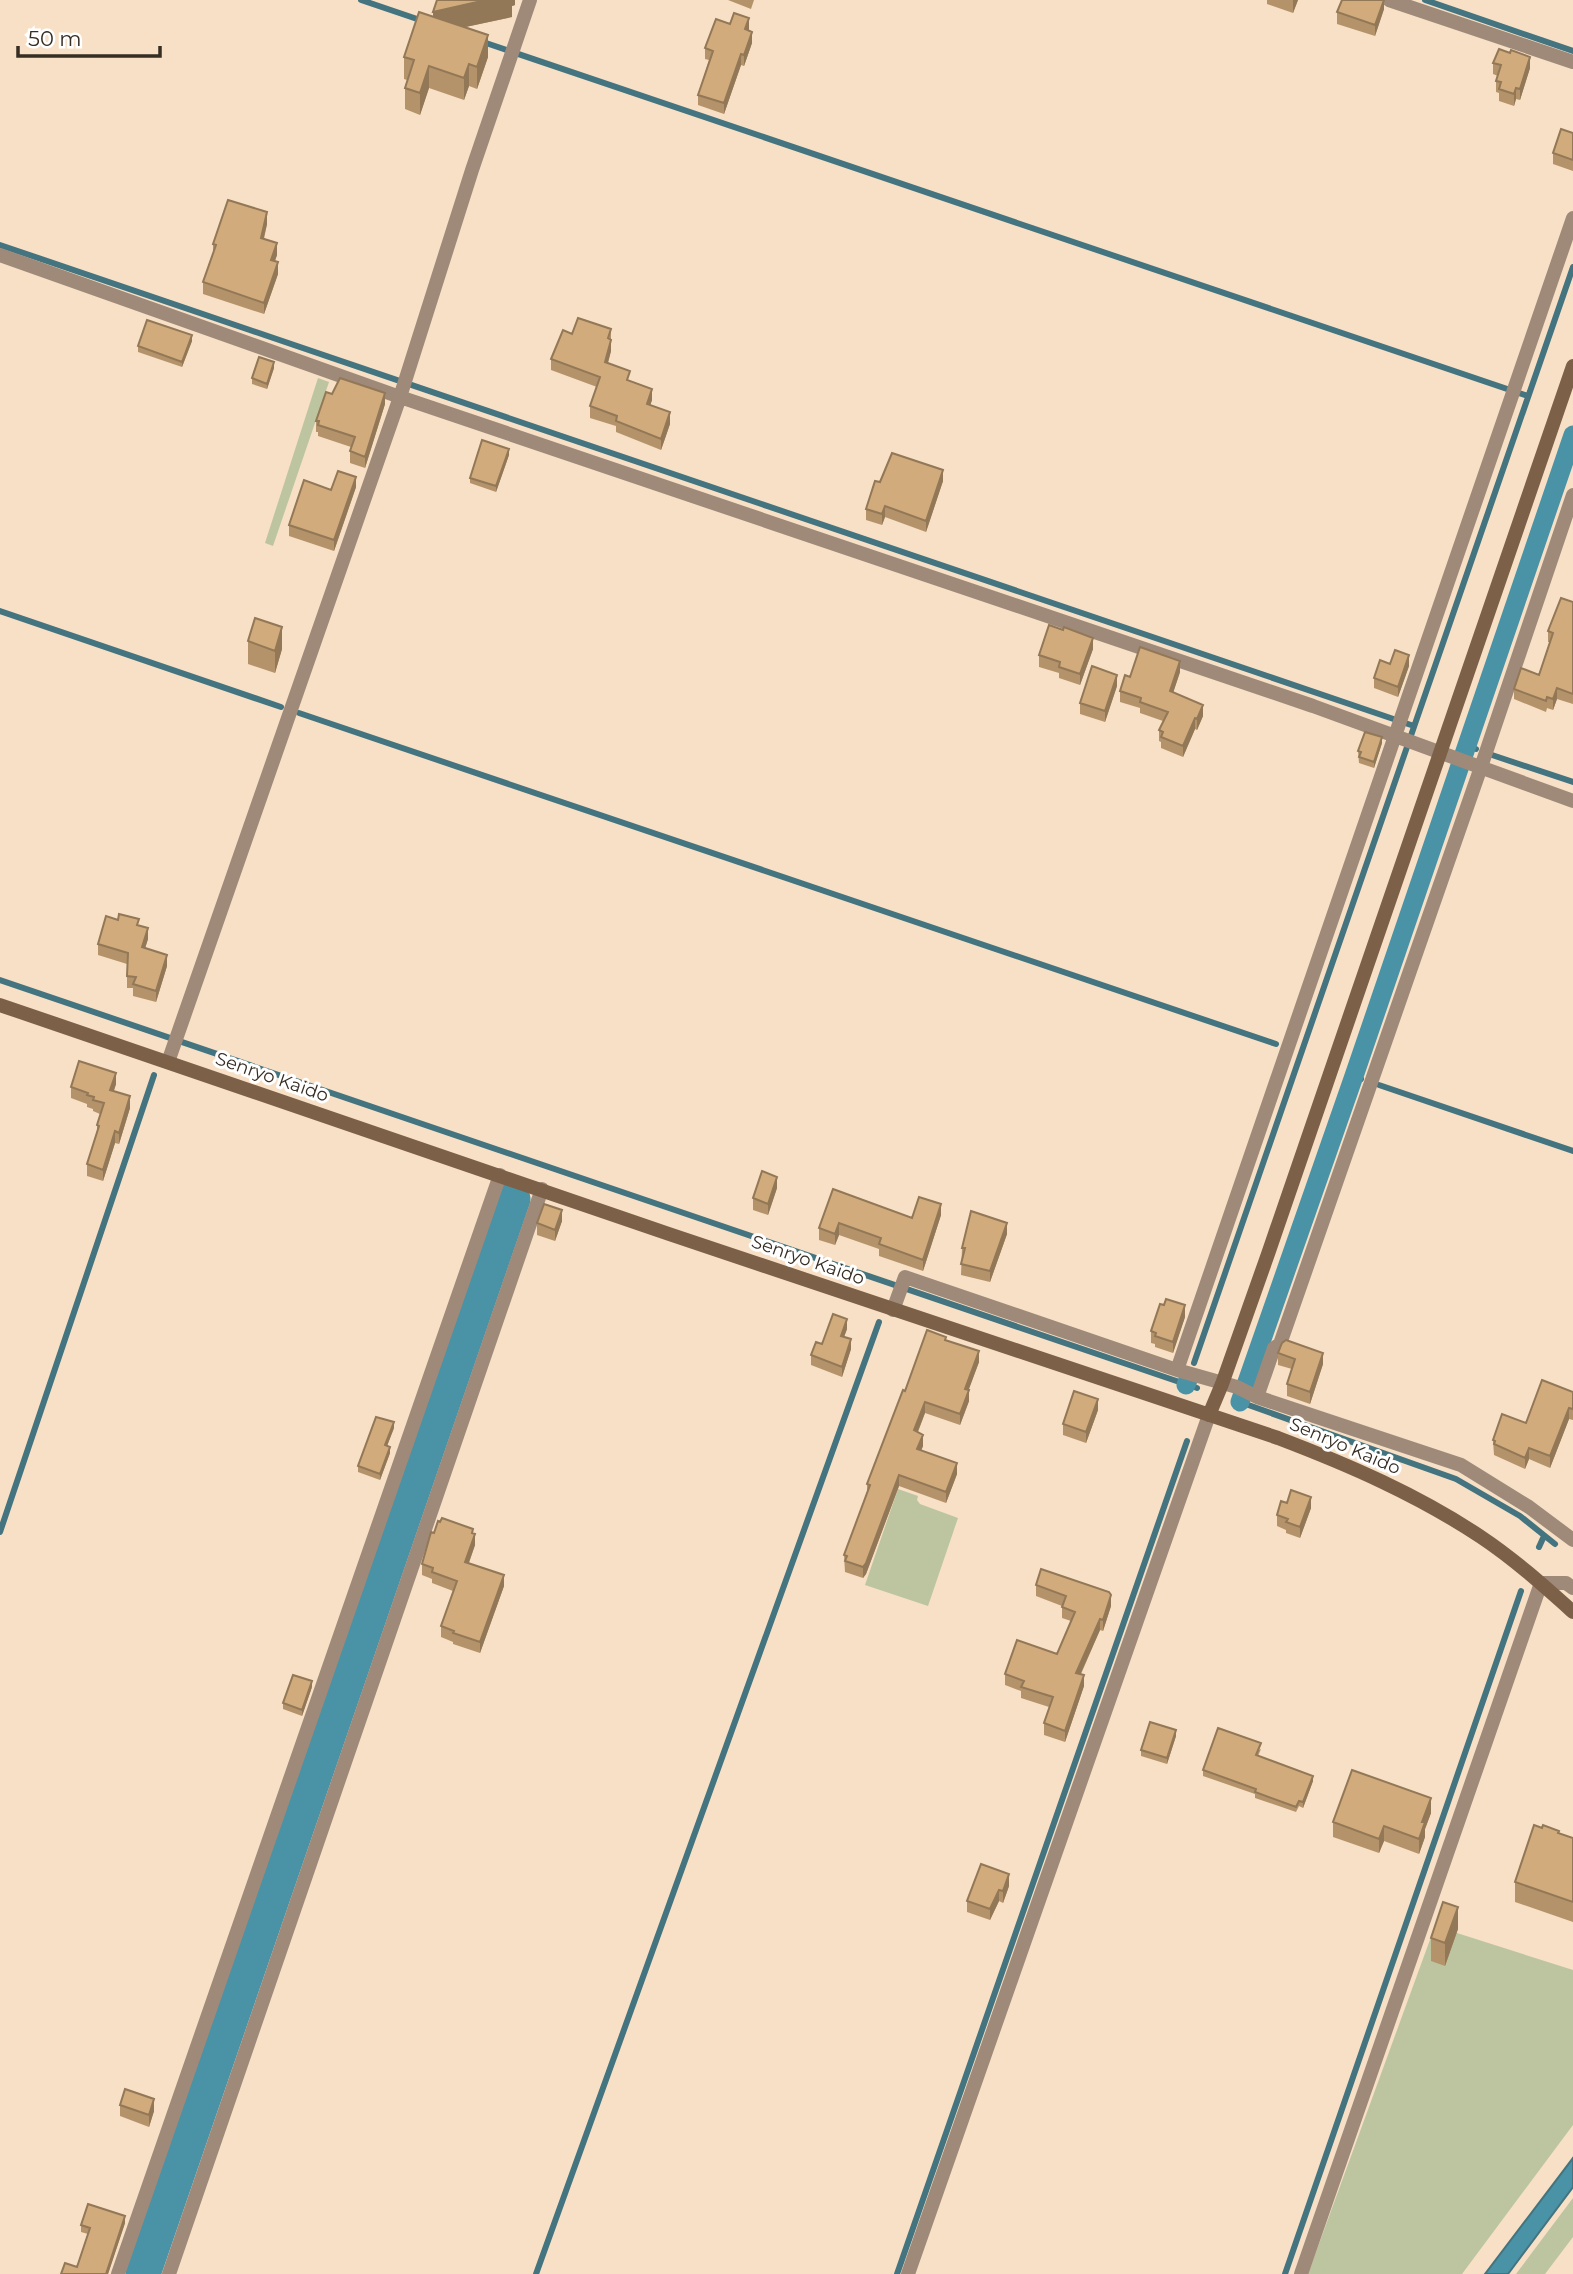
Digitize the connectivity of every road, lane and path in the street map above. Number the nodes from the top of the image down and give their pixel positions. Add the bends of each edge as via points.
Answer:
1 (530, 0) edge
2 (1389, 0) edge
3 (1573, 62) edge
4 (1573, 218) edge
5 (0, 256) edge
6 (1573, 366) edge
7 (403, 387) junction
8 (1573, 495) edge
9 (1398, 729) junction
10 (1447, 754) junction
11 (1476, 765) junction
12 (1573, 801) edge
13 (0, 1004) edge
14 (168, 1062) junction
15 (500, 1175) junction
16 (542, 1189) junction
17 (893, 1310) junction
18 (1177, 1370) junction
19 (1241, 1390) junction
20 (1209, 1415) junction
21 (1573, 1540) edge
22 (1541, 1583) junction
23 (1573, 1588) edge
24 (1573, 1612) edge
25 (118, 2274) edge
26 (169, 2274) edge
27 (908, 2274) edge
28 (1301, 2274) edge

1 - 7 street
2 - 3 street
4 - 9 street
5 - 7 street
6 - 10 street
7 - 9 street via 1313,706
7 - 14 street
8 - 11 street
9 - 10 street via 1419,744
9 - 18 street
10 - 11 street
10 - 19 street
11 - 12 street
11 - 19 street via 1280,1344
13 - 14 street, Senryo Kaido
14 - 15 street, Senryo Kaido
15 - 16 street, Senryo Kaido
15 - 25 street
16 - 17 street, Senryo Kaido
16 - 26 street
17 - 18 street via 905,1277
17 - 20 street, Senryo Kaido
18 - 19 street
19 - 20 street
19 - 21 street via 1461,1465
20 - 22 street, Senryo Kaido via 1340,1462 1402,1491 1483,1538
20 - 27 street
22 - 23 street via 1566,1583
22 - 24 street, Senryo Kaido
22 - 28 street

